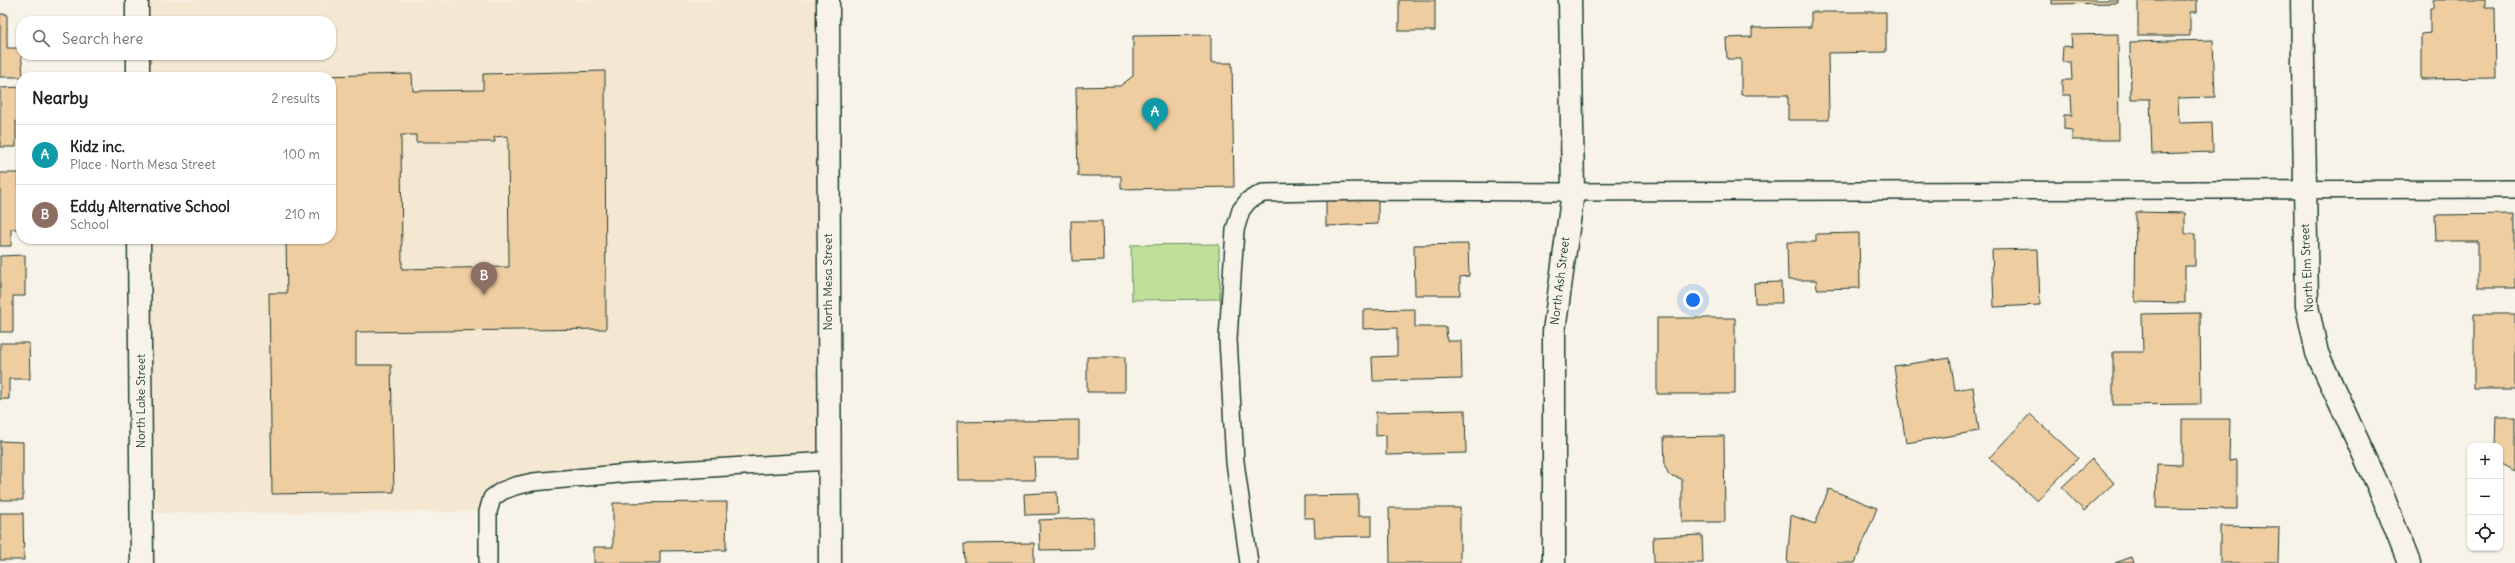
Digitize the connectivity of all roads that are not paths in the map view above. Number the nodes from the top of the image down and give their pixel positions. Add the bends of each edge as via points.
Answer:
1 (137, 0) edge
2 (828, 0) edge
3 (1570, 0) edge
4 (2302, 0) edge
5 (138, 16) edge
6 (138, 60) edge
7 (138, 72) edge
8 (2515, 189) edge
9 (2304, 191) junction
10 (1573, 192) junction
11 (140, 244) edge
12 (829, 461) junction
13 (142, 563) edge
14 (488, 563) edge
15 (830, 563) edge
16 (1249, 563) edge
17 (1554, 563) edge
18 (2409, 563) edge

1 - 5 street
2 - 12 street, North Mesa Street
3 - 10 street, North Ash Street
4 - 9 street, North Elm Street
6 - 7 street
8 - 9 lane
9 - 10 lane
9 - 18 street, North Elm Street via 2307,306 2317,354 2382,494
10 - 16 lane via 1262,193 1249,200 1240,210 1235,230 1228,339 1235,462
10 - 17 street, North Ash Street via 1554,331
11 - 13 street, North Lake Street
12 - 14 lane via 629,473 515,486 492,498 488,512
12 - 15 street, North Mesa Street

